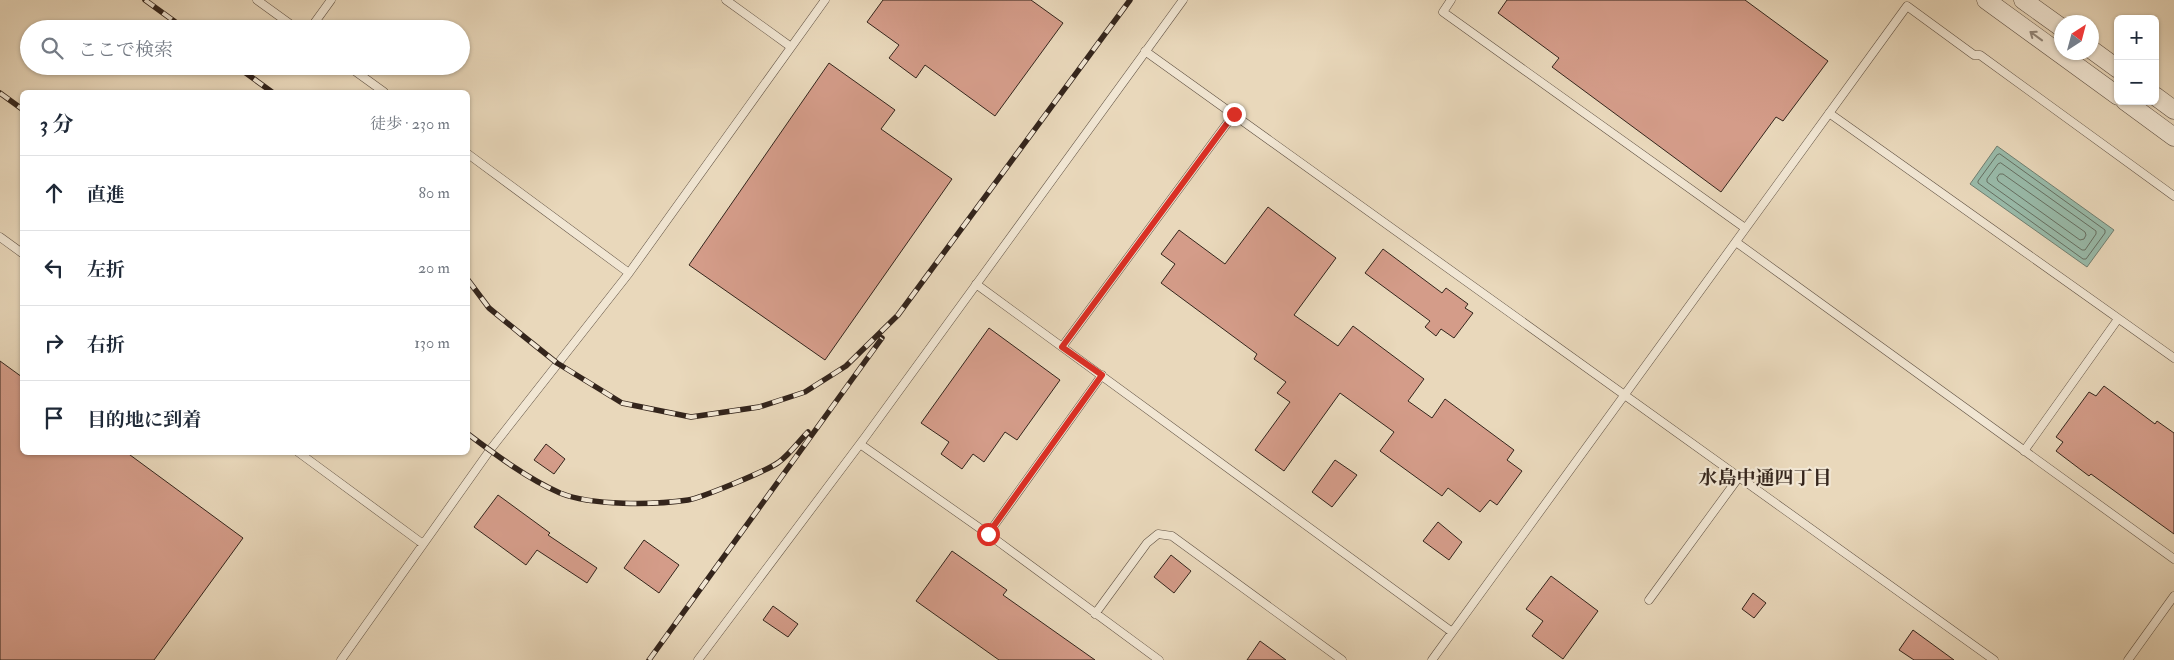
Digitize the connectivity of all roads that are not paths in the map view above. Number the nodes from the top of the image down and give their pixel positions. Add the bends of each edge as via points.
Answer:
1 (257, 0) edge
2 (331, 0) edge
3 (726, 0) edge
4 (825, 0) edge
5 (1183, 0) edge
6 (1451, 0) edge
7 (1986, 0) edge
8 (2023, 0) edge
9 (1908, 2) edge
10 (285, 20) edge
11 (317, 20) edge
12 (2054, 22) edge
13 (790, 47) junction
14 (1145, 51) junction
15 (2099, 55) edge
16 (2114, 66) edge
17 (360, 75) edge
18 (381, 90) edge
19 (2114, 93) edge
20 (2159, 99) edge
21 (2130, 105) edge
22 (2174, 110) edge
23 (1829, 113) junction
24 (1234, 114) junction
25 (2174, 137) edge
26 (470, 155) edge
27 (2174, 196) edge
28 (1745, 228) junction
29 (0, 237) edge
30 (1736, 242) junction
31 (20, 252) edge
32 (629, 273) junction
33 (976, 284) junction
34 (2118, 319) junction
35 (1062, 347) junction
36 (2174, 358) edge
37 (1102, 375) junction
38 (1624, 395) junction
39 (860, 444) junction
40 (2024, 450) junction
41 (302, 455) edge
42 (1738, 476) junction
43 (988, 534) junction
44 (423, 544) junction
45 (2174, 559) edge
46 (2174, 596) edge
47 (1649, 600) dead end
48 (1095, 614) junction
49 (1452, 632) junction
50 (341, 660) edge
51 (698, 660) edge
52 (1159, 660) edge
53 (1342, 660) edge
54 (1432, 660) edge
55 (1994, 660) edge
56 (2128, 660) edge

1 - 10 lane
2 - 11 lane
3 - 13 lane
4 - 13 lane
5 - 14 lane
6 - 28 lane via 1443,12
19 -> 7 street
8 - 12 street
9 - 23 lane
9 - 27 lane via 1974,55 1980,55
13 - 32 lane
14 - 24 lane
14 - 33 lane
15 - 16 street
17 - 18 lane
20 - 22 street
21 - 25 street
23 - 28 lane
23 - 34 lane
24 - 35 lane
24 - 38 lane
26 - 32 lane
28 - 30 lane
29 - 31 lane
30 - 38 lane
30 - 40 lane
32 - 44 lane via 490,450
33 - 35 lane
33 - 39 lane
34 - 36 lane
34 - 40 lane
35 - 37 lane
37 - 43 lane
37 - 49 lane
38 - 42 lane
38 - 49 lane
39 - 43 lane
39 - 51 lane
40 - 45 lane
41 - 44 lane
42 - 47 lane
42 - 55 lane
43 - 48 lane
44 - 50 lane
46 - 56 lane
48 - 52 lane
48 - 53 lane via 1147,543 1158,534 1172,536
49 - 54 lane

